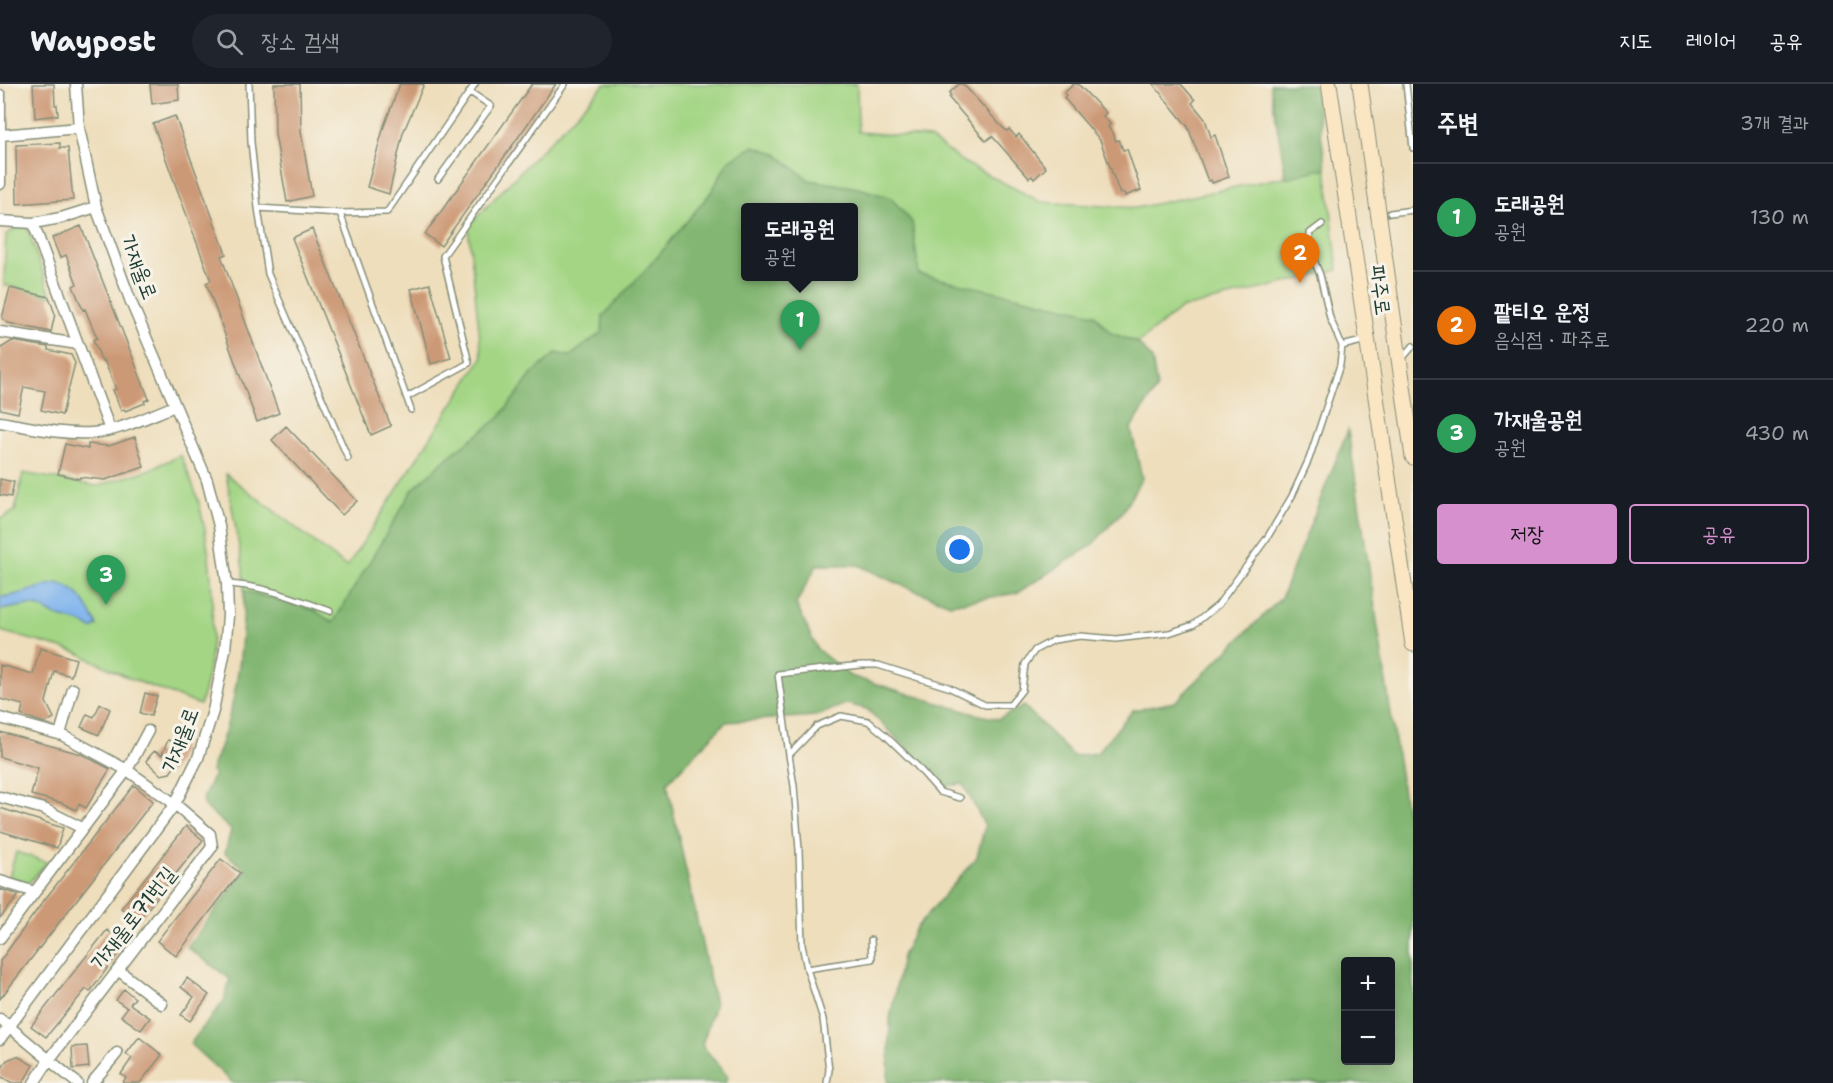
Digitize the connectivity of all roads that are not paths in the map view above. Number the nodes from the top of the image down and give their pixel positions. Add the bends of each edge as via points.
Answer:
1 (76, 84) edge
2 (249, 84) edge
3 (475, 84) edge
4 (565, 84) edge
5 (1329, 84) edge
6 (1360, 84) edge
7 (1368, 84) edge
8 (1406, 84) edge
9 (470, 92) junction
10 (0, 95) edge
11 (1363, 107) junction
12 (79, 128) junction
13 (1, 135) edge
14 (1413, 148) edge
15 (438, 180) dead end
16 (0, 184) edge
17 (96, 207) junction
18 (258, 208) junction
19 (1413, 210) edge
20 (340, 213) junction
21 (1390, 213) dead end
22 (0, 220) edge
23 (33, 223) junction
24 (1322, 224) dead end
25 (0, 332) edge
26 (1367, 340) junction
27 (78, 344) junction
28 (1342, 346) junction
29 (1413, 346) edge
30 (1400, 363) junction
31 (407, 397) junction
32 (175, 406) junction
33 (411, 410) dead end
34 (0, 422) edge
35 (110, 430) junction
36 (1413, 457) edge
37 (348, 458) dead end
38 (227, 584) junction
39 (330, 611) dead end
40 (1413, 644) edge
41 (73, 689) dead end
42 (0, 718) edge
43 (148, 731) dead end
44 (60, 734) junction
45 (789, 755) junction
46 (127, 770) junction
47 (0, 797) edge
48 (960, 798) dead end
49 (175, 804) junction
50 (82, 828) junction
51 (0, 881) edge
52 (35, 892) junction
53 (0, 938) edge
54 (871, 940) dead end
55 (807, 969) junction
56 (118, 970) junction
57 (162, 1004) dead end
58 (4, 1022) edge
59 (0, 1039) edge
60 (117, 1053) dead end
61 (49, 1060) junction
62 (34, 1083) edge
63 (77, 1083) edge
64 (92, 1083) edge
65 (827, 1083) edge

1 - 12 street, 가재울로
2 - 18 lane
3 - 9 lane
4 - 31 lane via 443,256 469,363
5 - 26 main road, 파주로
6 - 11 main road, 파주로
7 - 11 main road
8 - 14 lane
9 - 15 lane via 491,106
9 - 20 lane via 387,212
10 - 13 street
11 - 30 main road, 파주로
12 - 13 street
12 - 17 street, 가재울로
13 - 16 street
17 - 23 street
17 - 32 street, 가재울로
18 - 20 lane
18 - 37 lane via 268,274
19 - 21 lane
20 - 31 lane
22 - 23 street
23 - 27 street
24 - 28 lane via 1310,233 1309,248
25 - 27 street
26 - 28 lane
26 - 40 main road, 파주로
27 - 35 street
28 - 45 lane via 1340,365 1309,459 1292,496 1218,605 1193,625 1168,633 1116,639 1080,636 1054,640 1035,650 1025,664 1022,690 1010,705 986,705 948,687 878,665 778,674
29 - 30 lane
30 - 36 main road, 파주로
31 - 33 lane
32 - 35 street
32 - 38 street, 가재울로 via 207,480 219,526
34 - 35 street via 73,432
38 - 39 lane via 285,594
38 - 49 street, 가재울로 via 225,650 213,711 198,758
41 - 44 street
42 - 44 street, 가재울로71번길
43 - 46 street
44 - 46 street, 가재울로71번길
45 - 48 lane via 817,726 842,716 868,721 940,792
45 - 55 lane
46 - 49 street, 가재울로71번길
46 - 50 street
47 - 50 street via 44,809
49 - 56 street, 가재울로71번길 via 210,834 212,847
49 - 58 street, 가재울로
50 - 52 street
51 - 52 street
52 - 53 street
54 - 55 lane via 872,959
55 - 65 lane via 823,1019
56 - 57 street
56 - 61 street, 가재울로71번길
58 - 59 street, 가재울로
58 - 61 street
60 - 64 street
61 - 62 street, 가재울로71번길
61 - 63 street

